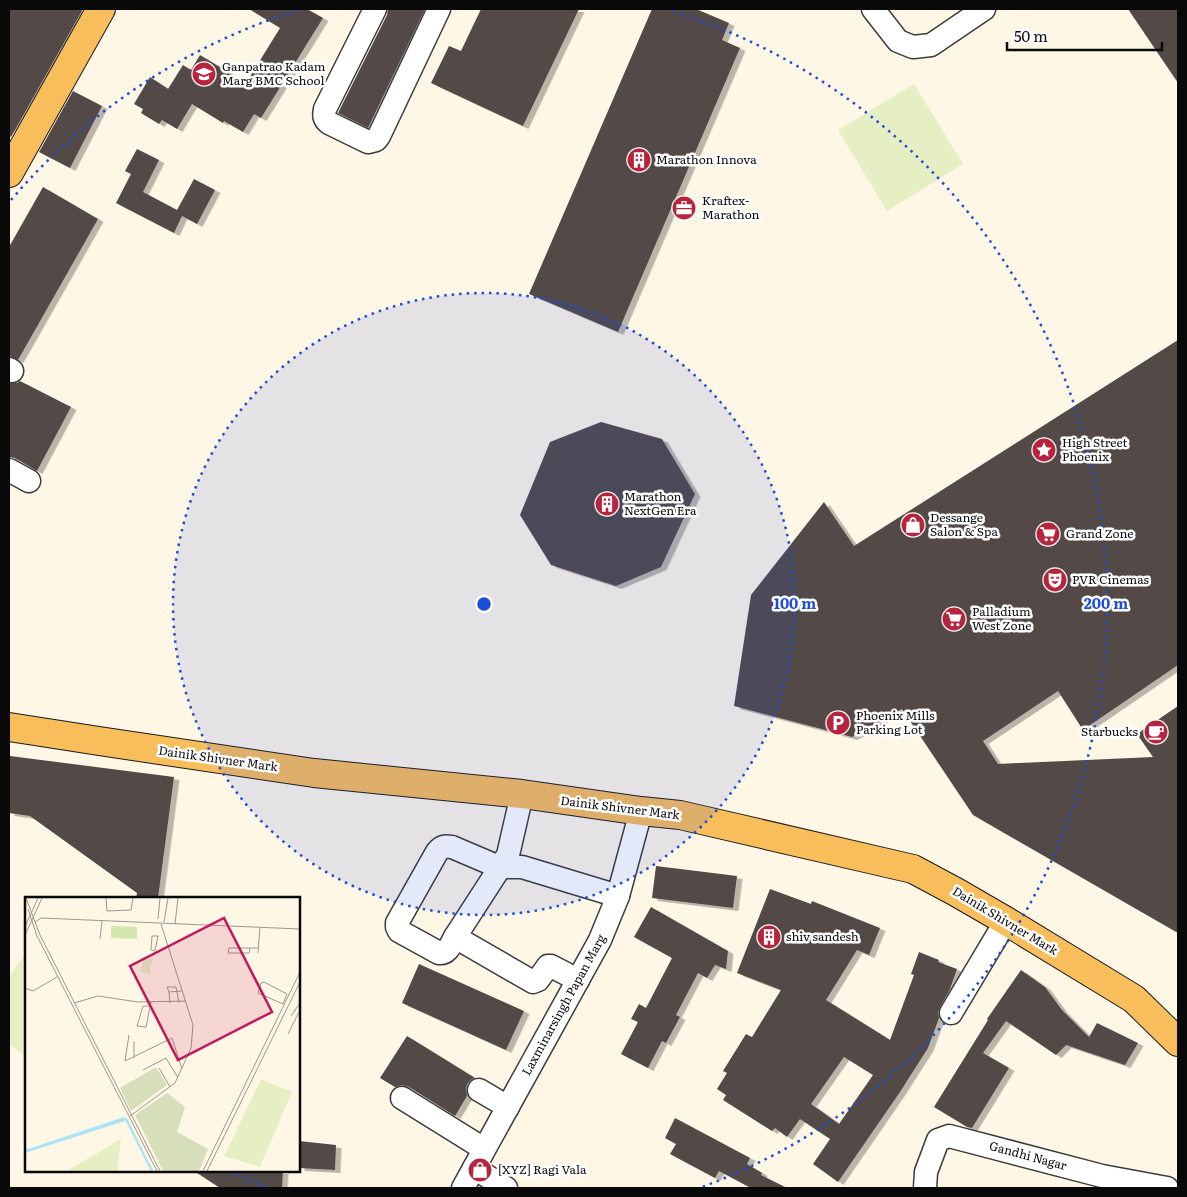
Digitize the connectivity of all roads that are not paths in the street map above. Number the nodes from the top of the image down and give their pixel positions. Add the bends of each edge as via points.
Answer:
1 (101, 9) edge
2 (375, 9) edge
3 (439, 9) edge
4 (874, 9) edge
5 (984, 9) edge
6 (9, 173) edge
7 (9, 470) edge
8 (30, 481) dead end
9 (9, 727) edge
10 (522, 794) junction
11 (641, 811) junction
12 (500, 867) junction
13 (618, 896) junction
14 (1006, 921) junction
15 (455, 937) junction
16 (578, 980) junction
17 (951, 1012) dead end
18 (1178, 1042) edge
19 (480, 1090) dead end
20 (402, 1098) dead end
21 (508, 1107) junction
22 (479, 1158) junction
23 (462, 1188) edge
24 (506, 1188) edge
25 (925, 1188) edge
26 (1167, 1188) edge

1 - 6 main road
2 - 3 street via 324,115 329,123 368,142 379,136
4 - 5 street via 898,41 913,47 931,45
7 - 8 street
9 - 10 main road, Dainik Shivner Mark via 314,773
10 - 11 main road, Dainik Shivner Mark
10 - 12 street via 508,855
11 - 13 street, Laxminarsingh Papan Marg
11 - 14 main road, Dainik Shivner Mark via 702,819 913,869
12 - 13 street via 522,867
12 - 15 street
12 - 15 street via 452,847 445,846 437,852 396,923 399,931 443,954
13 - 16 street, Laxminarsingh Papan Marg via 600,940
14 - 17 street
14 - 18 main road, Dainik Shivner Mark via 1134,1000
15 - 16 street via 533,982 548,966
16 - 21 street, Laxminarsingh Papan Marg
19 - 21 street
20 - 22 street
21 - 22 street, Laxminarsingh Papan Marg
22 - 23 street, Laxminarsingh Papan Marg
22 - 24 street
25 - 26 street, Gandhi Nagar via 926,1172 938,1140 949,1136 1102,1176

